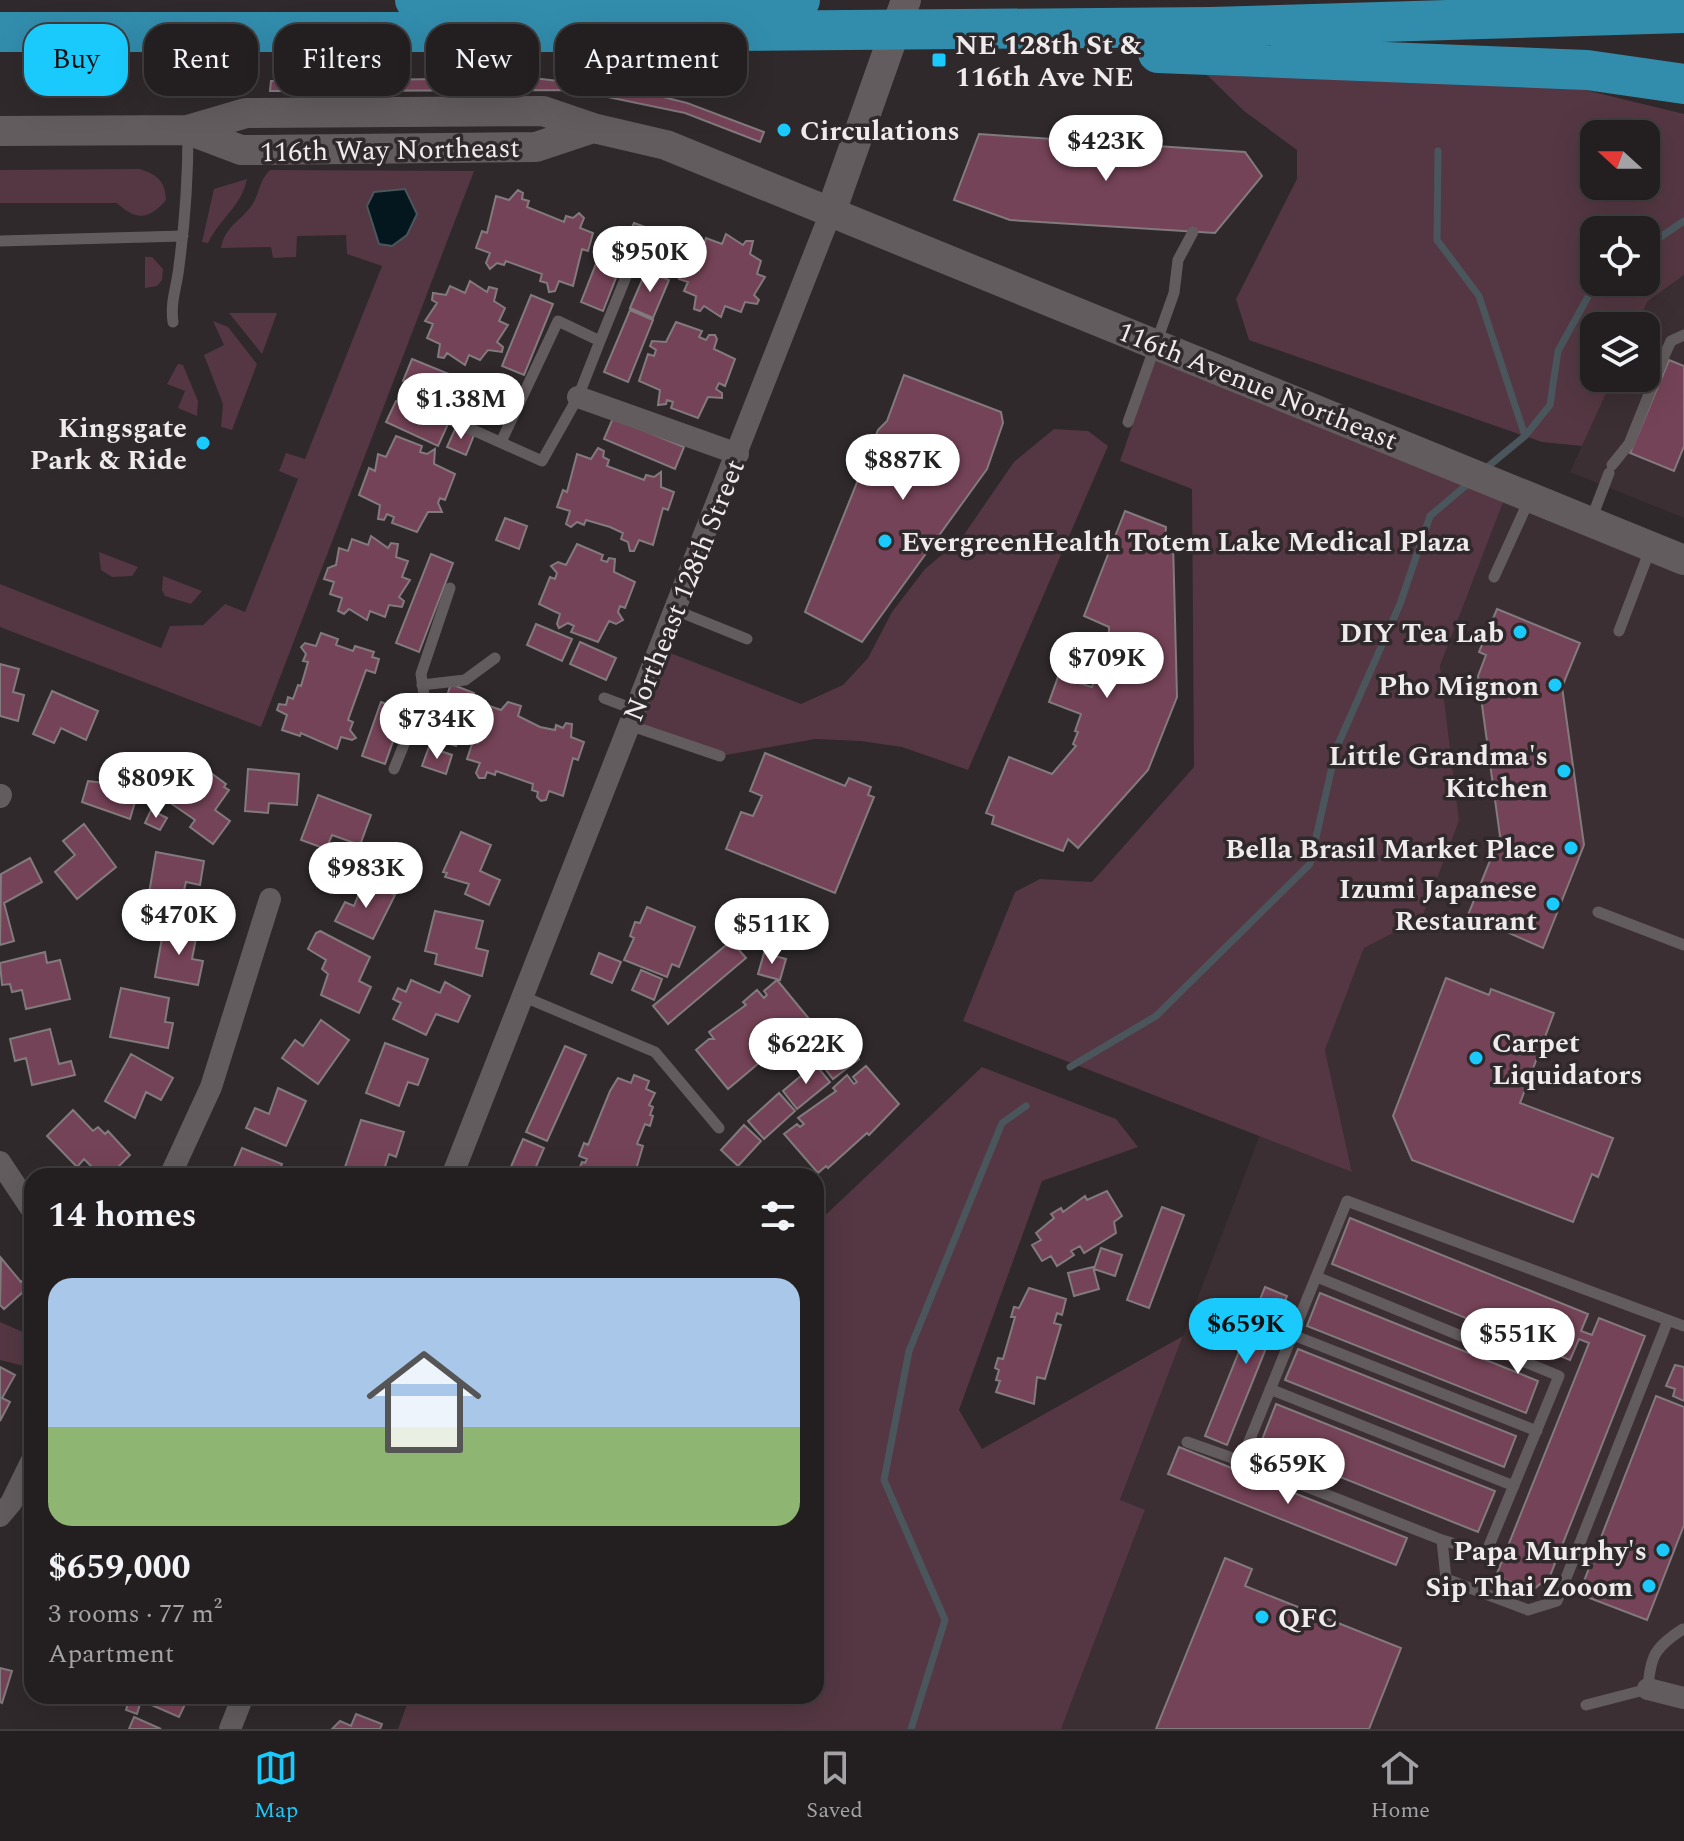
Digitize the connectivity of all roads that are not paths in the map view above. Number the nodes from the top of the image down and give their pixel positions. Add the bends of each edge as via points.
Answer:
1 (415, 0) edge
2 (800, 0) edge
3 (906, 0) edge
4 (986, 0) edge
5 (1019, 0) edge
6 (1684, 13) edge
7 (1057, 27) junction
8 (0, 32) edge
9 (1684, 84) edge
10 (188, 130) junction
11 (0, 131) edge
12 (831, 212) junction
13 (1193, 232) dead end
14 (183, 236) junction
15 (0, 241) edge
16 (636, 252) dead end
17 (173, 322) dead end
18 (1684, 335) edge
19 (600, 341) junction
20 (1163, 346) junction
21 (578, 397) junction
22 (404, 399) dead end
23 (1128, 422) dead end
24 (501, 442) junction
25 (738, 454) junction
26 (1528, 494) junction
27 (1591, 521) junction
28 (1651, 546) junction
29 (1684, 560) edge
30 (1494, 577) dead end
31 (450, 588) dead end
32 (675, 610) junction
33 (1619, 631) dead end
34 (747, 639) dead end
35 (495, 658) dead end
36 (422, 685) junction
37 (604, 698) dead end
38 (633, 717) junction
39 (720, 756) dead end
40 (394, 769) dead end
41 (270, 899) dead end
42 (1598, 912) dead end
43 (1684, 945) edge
44 (521, 995) junction
45 (719, 1128) dead end
46 (0, 1162) edge
47 (174, 1168) edge
48 (455, 1168) edge
49 (24, 1198) edge
50 (1317, 1277) junction
51 (1668, 1320) junction
52 (1684, 1326) edge
53 (1293, 1335) junction
54 (1270, 1389) junction
55 (1537, 1431) junction
56 (1187, 1442) dead end
57 (1241, 1461) junction
58 (24, 1476) edge
59 (1514, 1486) junction
60 (0, 1516) edge
61 (1442, 1540) junction
62 (1683, 1629) edge
63 (1648, 1689) junction
64 (1684, 1698) edge
65 (240, 1704) edge
66 (1586, 1705) dead end
67 (230, 1729) edge

1 - 2 highway
3 - 12 street, Northeast 128th Street
4 - 5 highway
6 - 7 highway
7 - 8 highway
7 - 9 highway via 1144,52 1587,70
10 - 11 street, 116th Way Northeast
10 - 12 street, 116th Way Northeast via 241,150 257,150 536,147 593,128 666,145
10 - 14 lane
12 - 20 street, 116th Avenue Northeast
12 - 25 street, Northeast 128th Street
13 - 20 lane via 1178,260
14 - 15 lane
14 - 17 lane via 170,301
16 - 19 lane
18 - 27 lane via 1671,341
19 - 21 lane
19 - 24 lane via 558,321
20 - 23 lane
20 - 26 street, 116th Avenue Northeast
21 - 24 lane via 542,461
21 - 25 street
22 - 24 lane
25 - 32 street, Northeast 128th Street
26 - 27 street, 116th Avenue Northeast
26 - 30 lane
27 - 28 street, 116th Avenue Northeast
28 - 29 street, 116th Avenue Northeast
28 - 33 lane
31 - 36 lane via 421,674
32 - 34 lane
32 - 38 street, Northeast 128th Street
35 - 36 lane via 465,680
36 - 40 lane via 424,695
37 - 38 lane
38 - 39 lane
38 - 44 street, Northeast 128th Street
41 - 47 street via 211,1087
42 - 43 lane
44 - 45 lane via 655,1052
44 - 48 street, Northeast 128th Street
46 - 49 street
50 - 51 lane via 1347,1201
50 - 53 lane
50 - 55 lane via 1559,1376
51 - 52 lane
51 - 61 lane via 1557,1601 1528,1610 1446,1579
53 - 54 lane
53 - 55 lane
54 - 57 lane
54 - 59 lane
55 - 59 lane
56 - 57 lane
57 - 61 lane
58 - 60 street
59 - 61 lane via 1486,1553
62 - 63 lane via 1663,1642 1650,1662
63 - 64 street
63 - 66 lane
65 - 67 street

